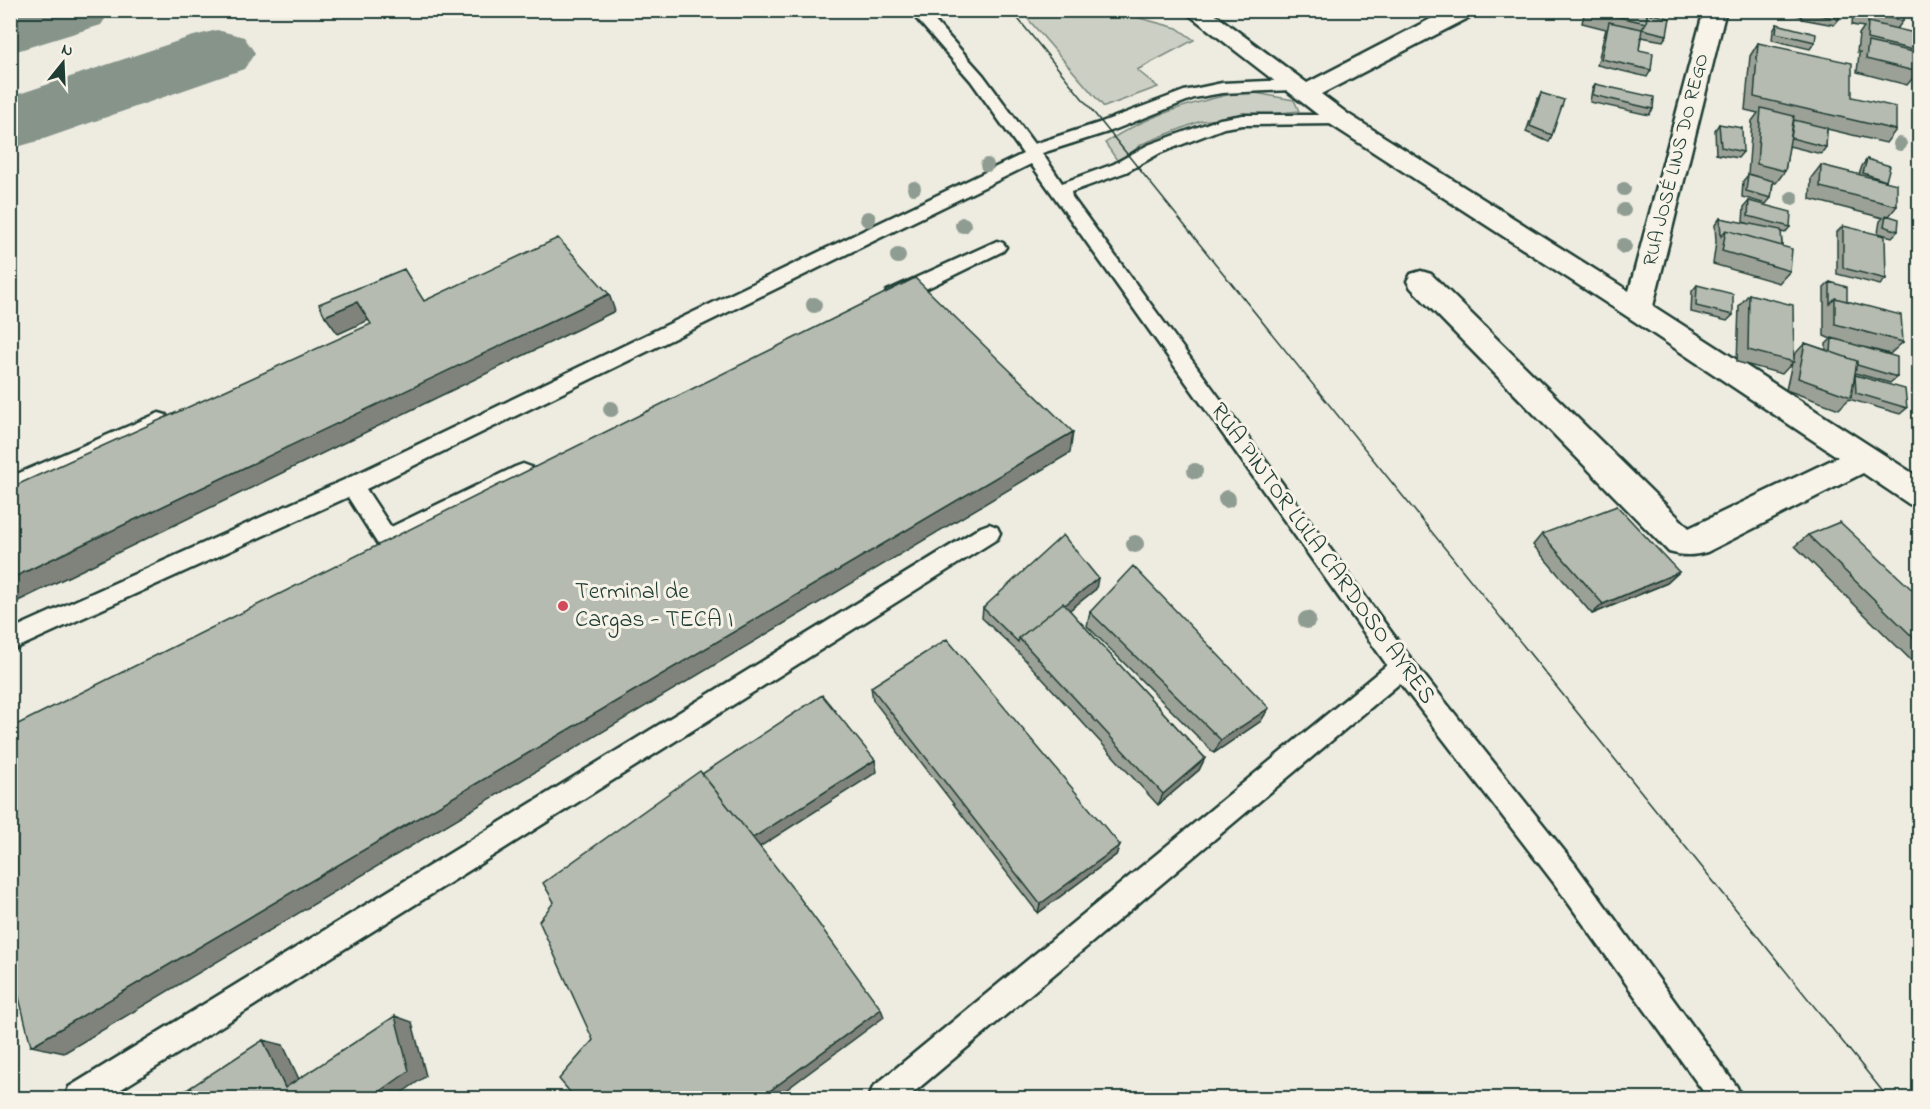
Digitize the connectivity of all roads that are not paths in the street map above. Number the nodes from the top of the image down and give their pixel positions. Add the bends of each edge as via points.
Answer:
1 (916, 10) edge
2 (1194, 10) edge
3 (1466, 10) edge
4 (1715, 10) edge
5 (1298, 89) junction
6 (1339, 119) junction
7 (1032, 157) junction
8 (1064, 197) junction
9 (997, 247) dead end
10 (1421, 281) dead end
11 (880, 303) edge
12 (1638, 310) junction
13 (172, 415) edge
14 (1865, 459) junction
15 (537, 467) edge
16 (352, 486) junction
17 (10, 487) edge
18 (1920, 495) edge
19 (989, 533) dead end
20 (10, 641) edge
21 (1402, 667) junction
22 (80, 1098) edge
23 (884, 1098) edge
24 (1726, 1098) edge

1 - 7 lane, RUA PINTOR LULA CARDOSO AYRES via 977,78
2 - 5 street
3 - 5 street
4 - 12 street, RUA JOSÉ LINS DO REGO
5 - 6 street
5 - 7 lane via 1222,88 1190,94 1034,150
6 - 8 lane via 1243,120 1220,124 1062,189
6 - 12 street
7 - 8 lane, RUA PINTOR LULA CARDOSO AYRES
7 - 16 lane
8 - 21 lane, RUA PINTOR LULA CARDOSO AYRES
9 - 11 lane
10 - 14 street via 1682,542 1695,542
12 - 14 street
13 - 17 lane
14 - 18 street
15 - 16 lane via 387,539
16 - 20 lane
19 - 22 lane
21 - 23 lane
21 - 24 lane, RUA PINTOR LULA CARDOSO AYRES via 1564,873

